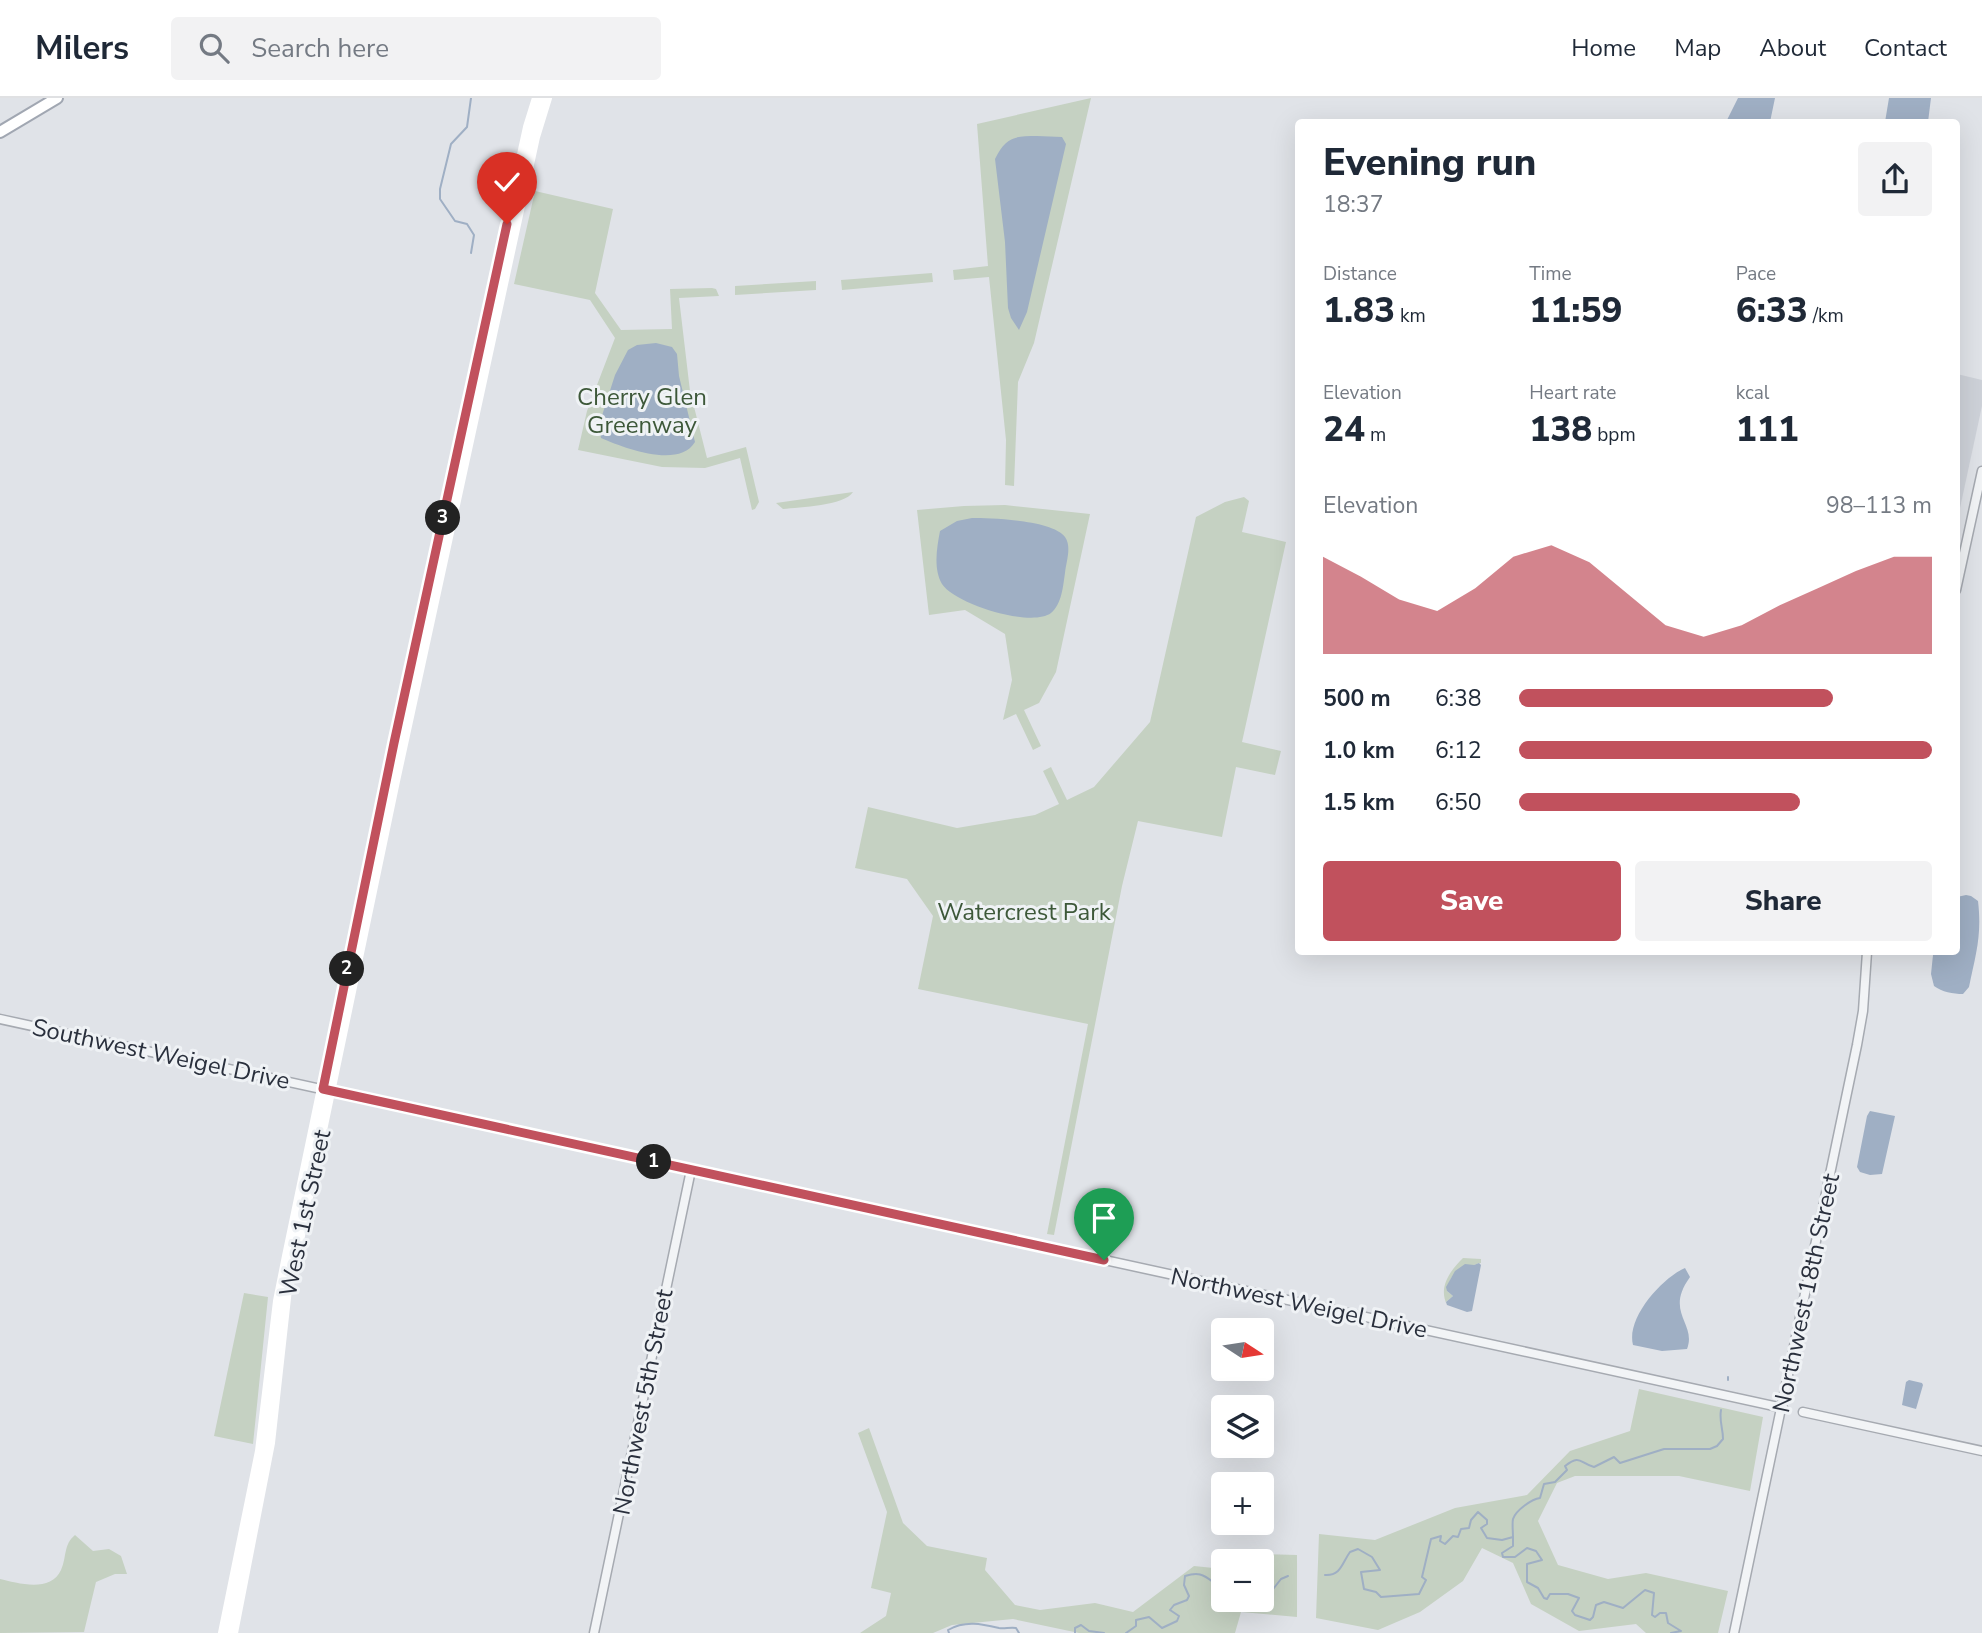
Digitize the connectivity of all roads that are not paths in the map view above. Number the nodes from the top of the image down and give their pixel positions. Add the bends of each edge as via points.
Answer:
1 (57, 98) edge
2 (537, 98) edge
3 (547, 98) edge
4 (0, 132) edge
5 (1982, 471) edge
6 (1960, 572) edge
7 (1867, 955) edge
8 (0, 1019) edge
9 (326, 1090) junction
10 (691, 1170) junction
11 (1783, 1408) junction
12 (1803, 1412) dead end
13 (1982, 1451) edge
14 (223, 1633) edge
15 (233, 1633) edge
16 (594, 1633) edge
17 (1734, 1633) edge

1 - 4 main road
2 - 9 main road, West 1st Street via 394,743
3 - 9 main road, West 1st Street
5 - 6 street
7 - 11 street, Northwest 18th Street via 1857,1045
8 - 9 street, Southwest Weigel Drive
9 - 10 street, Northwest Weigel Drive
9 - 14 main road, West 1st Street via 278,1301 263,1432
9 - 15 main road, West 1st Street via 287,1289 273,1427
10 - 11 street, Northwest Weigel Drive
10 - 16 street, Northwest 5th Street
11 - 17 street, Northwest 18th Street
12 - 13 street

